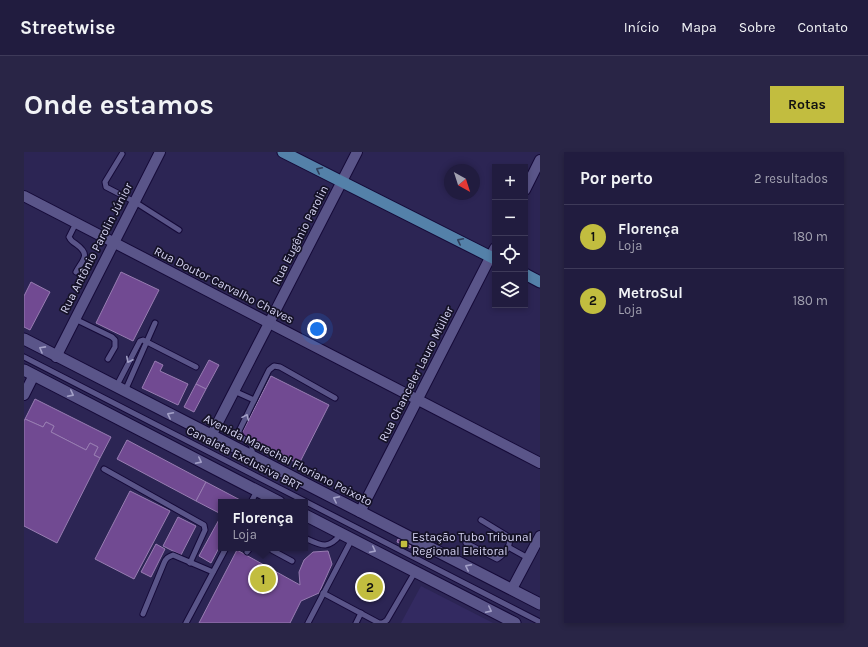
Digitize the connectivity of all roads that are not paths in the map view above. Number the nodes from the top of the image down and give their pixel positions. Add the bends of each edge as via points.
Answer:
1 (160, 152) edge
2 (283, 152) edge
3 (357, 152) edge
4 (122, 154) dead end
5 (540, 160) edge
6 (342, 182) junction
7 (528, 184) edge
8 (24, 196) edge
9 (134, 202) junction
10 (76, 223) junction
11 (179, 230) dead end
12 (114, 242) junction
13 (492, 254) edge
14 (492, 259) edge
15 (76, 272) dead end
16 (528, 276) edge
17 (540, 282) edge
18 (75, 319) junction
19 (155, 322) dead end
20 (269, 323) junction
21 (24, 339) edge
22 (148, 342) junction
23 (56, 356) junction
24 (24, 357) edge
25 (108, 359) dead end
26 (196, 366) dead end
27 (29, 373) edge
28 (120, 389) junction
29 (234, 391) junction
30 (24, 395) edge
31 (335, 398) dead end
32 (254, 400) junction
33 (418, 400) junction
34 (211, 436) junction
35 (252, 456) junction
36 (540, 463) edge
37 (104, 469) dead end
38 (257, 490) junction
39 (252, 499) edge
40 (272, 499) edge
41 (300, 499) edge
42 (308, 503) edge
43 (360, 512) junction
44 (308, 517) edge
45 (481, 520) dead end
46 (341, 534) junction
47 (540, 536) edge
48 (352, 539) junction
49 (308, 540) edge
50 (466, 543) dead end
51 (508, 547) junction
52 (224, 551) edge
53 (274, 551) edge
54 (528, 558) junction
55 (292, 561) dead end
56 (190, 563) junction
57 (213, 572) junction
58 (415, 572) junction
59 (512, 589) junction
60 (323, 593) junction
61 (540, 604) edge
62 (143, 614) dead end
63 (361, 614) junction
64 (540, 622) edge
65 (186, 623) edge
66 (308, 623) edge
67 (356, 623) edge
68 (383, 623) edge
69 (515, 623) edge

1 - 9 street, Rua Antônio Parolin Júnior
6 -> 2 main road
3 - 6 street, Rua Eugênio Parolin
4 - 9 lane via 105,184 106,187
5 - 7 street
13 -> 6 main road
6 - 20 street, Rua Eugênio Parolin
8 - 10 street, Rua Doutor Carvalho Chaves
9 - 11 lane
9 - 12 street, Rua Antônio Parolin Júnior
10 - 12 street, Rua Doutor Carvalho Chaves
10 - 15 lane via 69,237 85,253
12 - 18 street, Rua Antônio Parolin Júnior
12 - 20 street, Rua Doutor Carvalho Chaves
14 - 33 street, Rua Chanceler Lauro Müller
16 - 17 main road
18 - 23 street, Rua Antônio Parolin Júnior
18 - 25 lane via 115,340 115,347
19 - 22 lane
20 - 29 street, Rua Eugênio Parolin
20 - 33 street, Rua Doutor Carvalho Chaves
23 -> 21 street, Avenida Marechal Floriano Peixoto
22 - 26 lane
22 - 28 lane
22 -> 28 lane via 143,340 137,344
23 - 28 street, Avenida Marechal Floriano Peixoto
24 - 41 lane, Canaleta Exclusiva BRT
27 - 30 street
27 -> 38 street
34 -> 28 street, Avenida Marechal Floriano Peixoto
29 - 32 lane
29 - 34 street, Rua Eugênio Parolin
31 - 32 lane via 274,366 268,370
35 -> 32 lane via 252,446 242,438 239,431
33 - 36 street, Rua Doutor Carvalho Chaves
33 - 43 street, Rua Chanceler Lauro Müller
34 - 35 street, Avenida Marechal Floriano Peixoto
43 -> 35 street, Avenida Marechal Floriano Peixoto
37 - 56 lane via 204,525 205,530
38 - 39 lane
38 - 40 street
42 - 64 lane, Canaleta Exclusiva BRT
59 -> 43 street, Avenida Marechal Floriano Peixoto
44 - 46 street
45 - 51 lane via 507,534 510,540
46 - 48 street
46 - 49 lane via 335,542 326,546
47 - 54 street
48 -> 58 street
48 - 60 lane
50 - 51 lane via 497,558 502,556
51 - 54 lane
52 - 57 lane
53 - 55 lane
54 - 59 street
56 - 57 lane
56 - 62 lane via 173,556 166,559
57 - 65 lane
58 - 68 lane
58 -> 69 street
59 - 61 street, Avenida Marechal Floriano Peixoto
60 - 63 lane
60 - 66 lane
63 - 67 lane
63 - 68 lane

